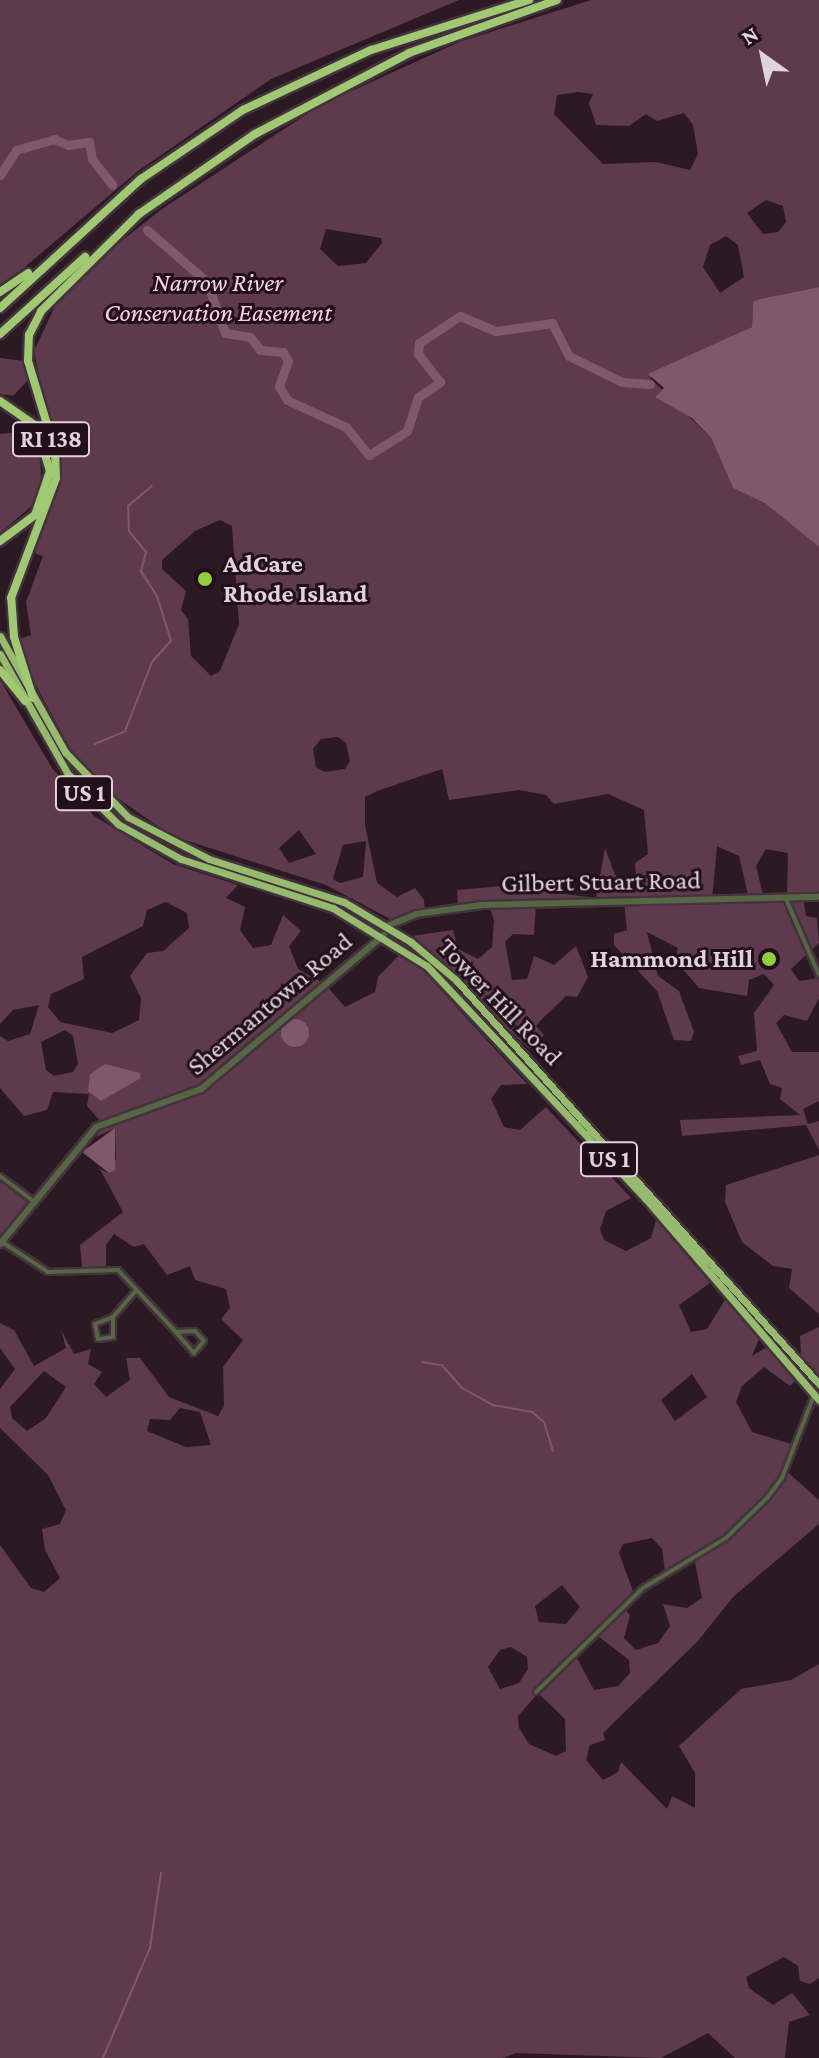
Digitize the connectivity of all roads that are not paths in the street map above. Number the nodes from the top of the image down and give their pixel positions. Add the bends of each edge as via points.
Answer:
1 (529, 0) edge
2 (557, 0) edge
3 (120, 196) junction
4 (139, 214) junction
5 (0, 292) edge
6 (0, 308) edge
7 (0, 334) edge
8 (0, 401) edge
9 (0, 541) edge
10 (0, 636) edge
11 (0, 654) edge
12 (0, 670) edge
13 (29, 700) junction
14 (819, 897) edge
15 (786, 899) junction
16 (387, 926) junction
17 (384, 935) junction
18 (819, 975) edge
19 (566, 1113) junction
20 (0, 1176) edge
21 (31, 1199) junction
22 (680, 1225) junction
23 (1, 1243) edge
24 (136, 1291) junction
25 (113, 1317) junction
26 (176, 1332) junction
27 (819, 1384) edge
28 (817, 1397) edge
29 (536, 1692) dead end

1 - 3 highway via 379,47 290,85 198,137
2 - 4 highway, RI 138 via 417,50 330,91 232,148
3 - 5 highway
3 - 6 highway
4 - 7 highway
4 - 13 highway, RI 138 via 45,305 29,335 29,369 56,465 53,491 16,569 11,598
8 - 9 highway via 33,421 50,465 35,515
10 - 13 highway, Tower Hill Road / US 1
11 - 13 highway, Tower Hill Road / US 1
12 - 13 highway
13 - 16 highway, Tower Hill Road / US 1 via 76,767 142,826 209,859 324,893
13 - 17 highway, Tower Hill Road / US 1 via 79,788 133,835 181,859 324,905
14 - 15 street, Gilbert Stuart Road
15 - 16 street, Gilbert Stuart Road via 482,905 416,914
15 - 18 street
16 - 22 highway, Tower Hill Road / US 1 via 456,980
17 - 19 highway, Tower Hill Road / US 1 via 445,983
17 - 21 street, Shermantown Road via 201,1089 96,1127
19 - 22 highway
19 - 28 highway, Tower Hill Road / US 1
20 - 21 street
21 - 23 street, Shermantown Road
22 - 27 highway, Tower Hill Road / US 1
23 - 24 street via 48,1272 112,1268
24 - 25 street
24 - 26 street
25 - 25 street via 95,1324 98,1339 113,1337
26 - 26 street via 199,1333 202,1348 188,1352
28 - 29 street via 782,1478 767,1498 726,1538 643,1588

